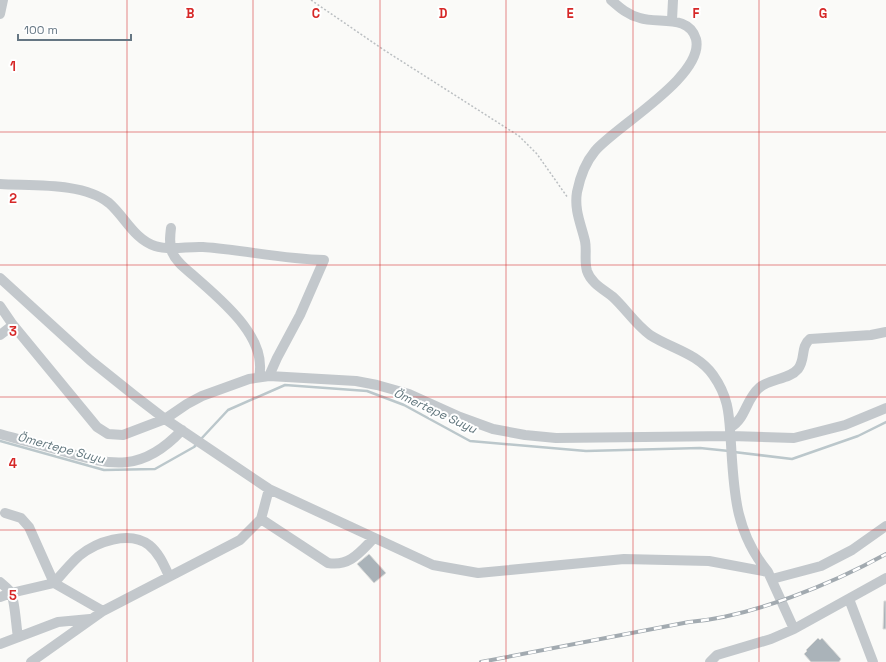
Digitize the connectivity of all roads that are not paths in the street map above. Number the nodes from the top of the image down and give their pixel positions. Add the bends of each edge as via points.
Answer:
1 (4, 0) edge
2 (611, 0) edge
3 (673, 0) edge
4 (0, 14) edge
5 (672, 20) junction
6 (0, 184) edge
7 (171, 228) dead end
8 (171, 248) junction
9 (0, 278) edge
10 (0, 306) edge
11 (13, 325) junction
12 (886, 332) edge
13 (0, 335) edge
14 (264, 376) junction
15 (886, 408) edge
16 (165, 420) junction
17 (183, 431) junction
18 (0, 434) edge
19 (731, 436) junction
20 (269, 489) junction
21 (5, 513) dead end
22 (262, 520) junction
23 (886, 526) edge
24 (374, 538) junction
25 (770, 575) junction
26 (169, 576) junction
27 (886, 578) edge
28 (0, 582) edge
29 (54, 583) junction
30 (11, 593) junction
31 (0, 597) edge
32 (848, 599) junction
33 (103, 611) junction
34 (92, 619) junction
35 (794, 629) junction
36 (18, 637) junction
37 (0, 644) edge
38 (31, 662) edge
39 (710, 662) edge
40 (873, 662) edge

1 - 4 street
2 - 5 street via 634,16 648,20
3 - 5 street
5 - 19 street via 687,27 694,36 696,49 693,60 661,95 594,152 582,172 576,206 586,247 585,266 592,280 614,298 642,328 691,355 708,369 724,395 729,410
6 - 8 street via 67,188 98,196 110,204 143,240 154,246
7 - 8 street
8 - 14 street via 178,261 223,302 246,330 260,356
8 - 14 street via 202,247 284,258 324,260 300,315
9 - 16 street via 90,360
10 - 11 street
11 - 13 street
11 - 16 street via 100,430 113,436 122,435
12 - 19 street via 810,339 804,346 802,362 798,369 759,388
14 - 16 street via 202,396
14 - 19 street via 377,384 409,394 476,424 525,435 564,438
15 - 19 street via 845,425 794,438
16 - 17 street
17 - 18 street via 148,456 117,464 94,461
17 - 20 street
19 - 25 street via 736,500 743,531 753,552
20 - 22 street
20 - 24 street
21 - 29 street via 21,518 30,528
22 - 24 street via 328,563 348,561
22 - 26 street via 240,540
23 - 25 street via 852,550 821,566
24 - 25 street via 433,565 478,573 624,559 709,561
25 - 35 street
26 - 29 street via 157,554 148,544 122,538 86,551 74,560
26 - 33 street
27 - 32 street
28 - 30 street
29 - 30 street
29 - 33 street
30 - 31 street
30 - 36 street
32 - 35 street
32 - 40 street
33 - 34 street
34 - 36 street via 58,622
34 - 38 street
35 - 39 street via 772,639 717,655
36 - 37 street

